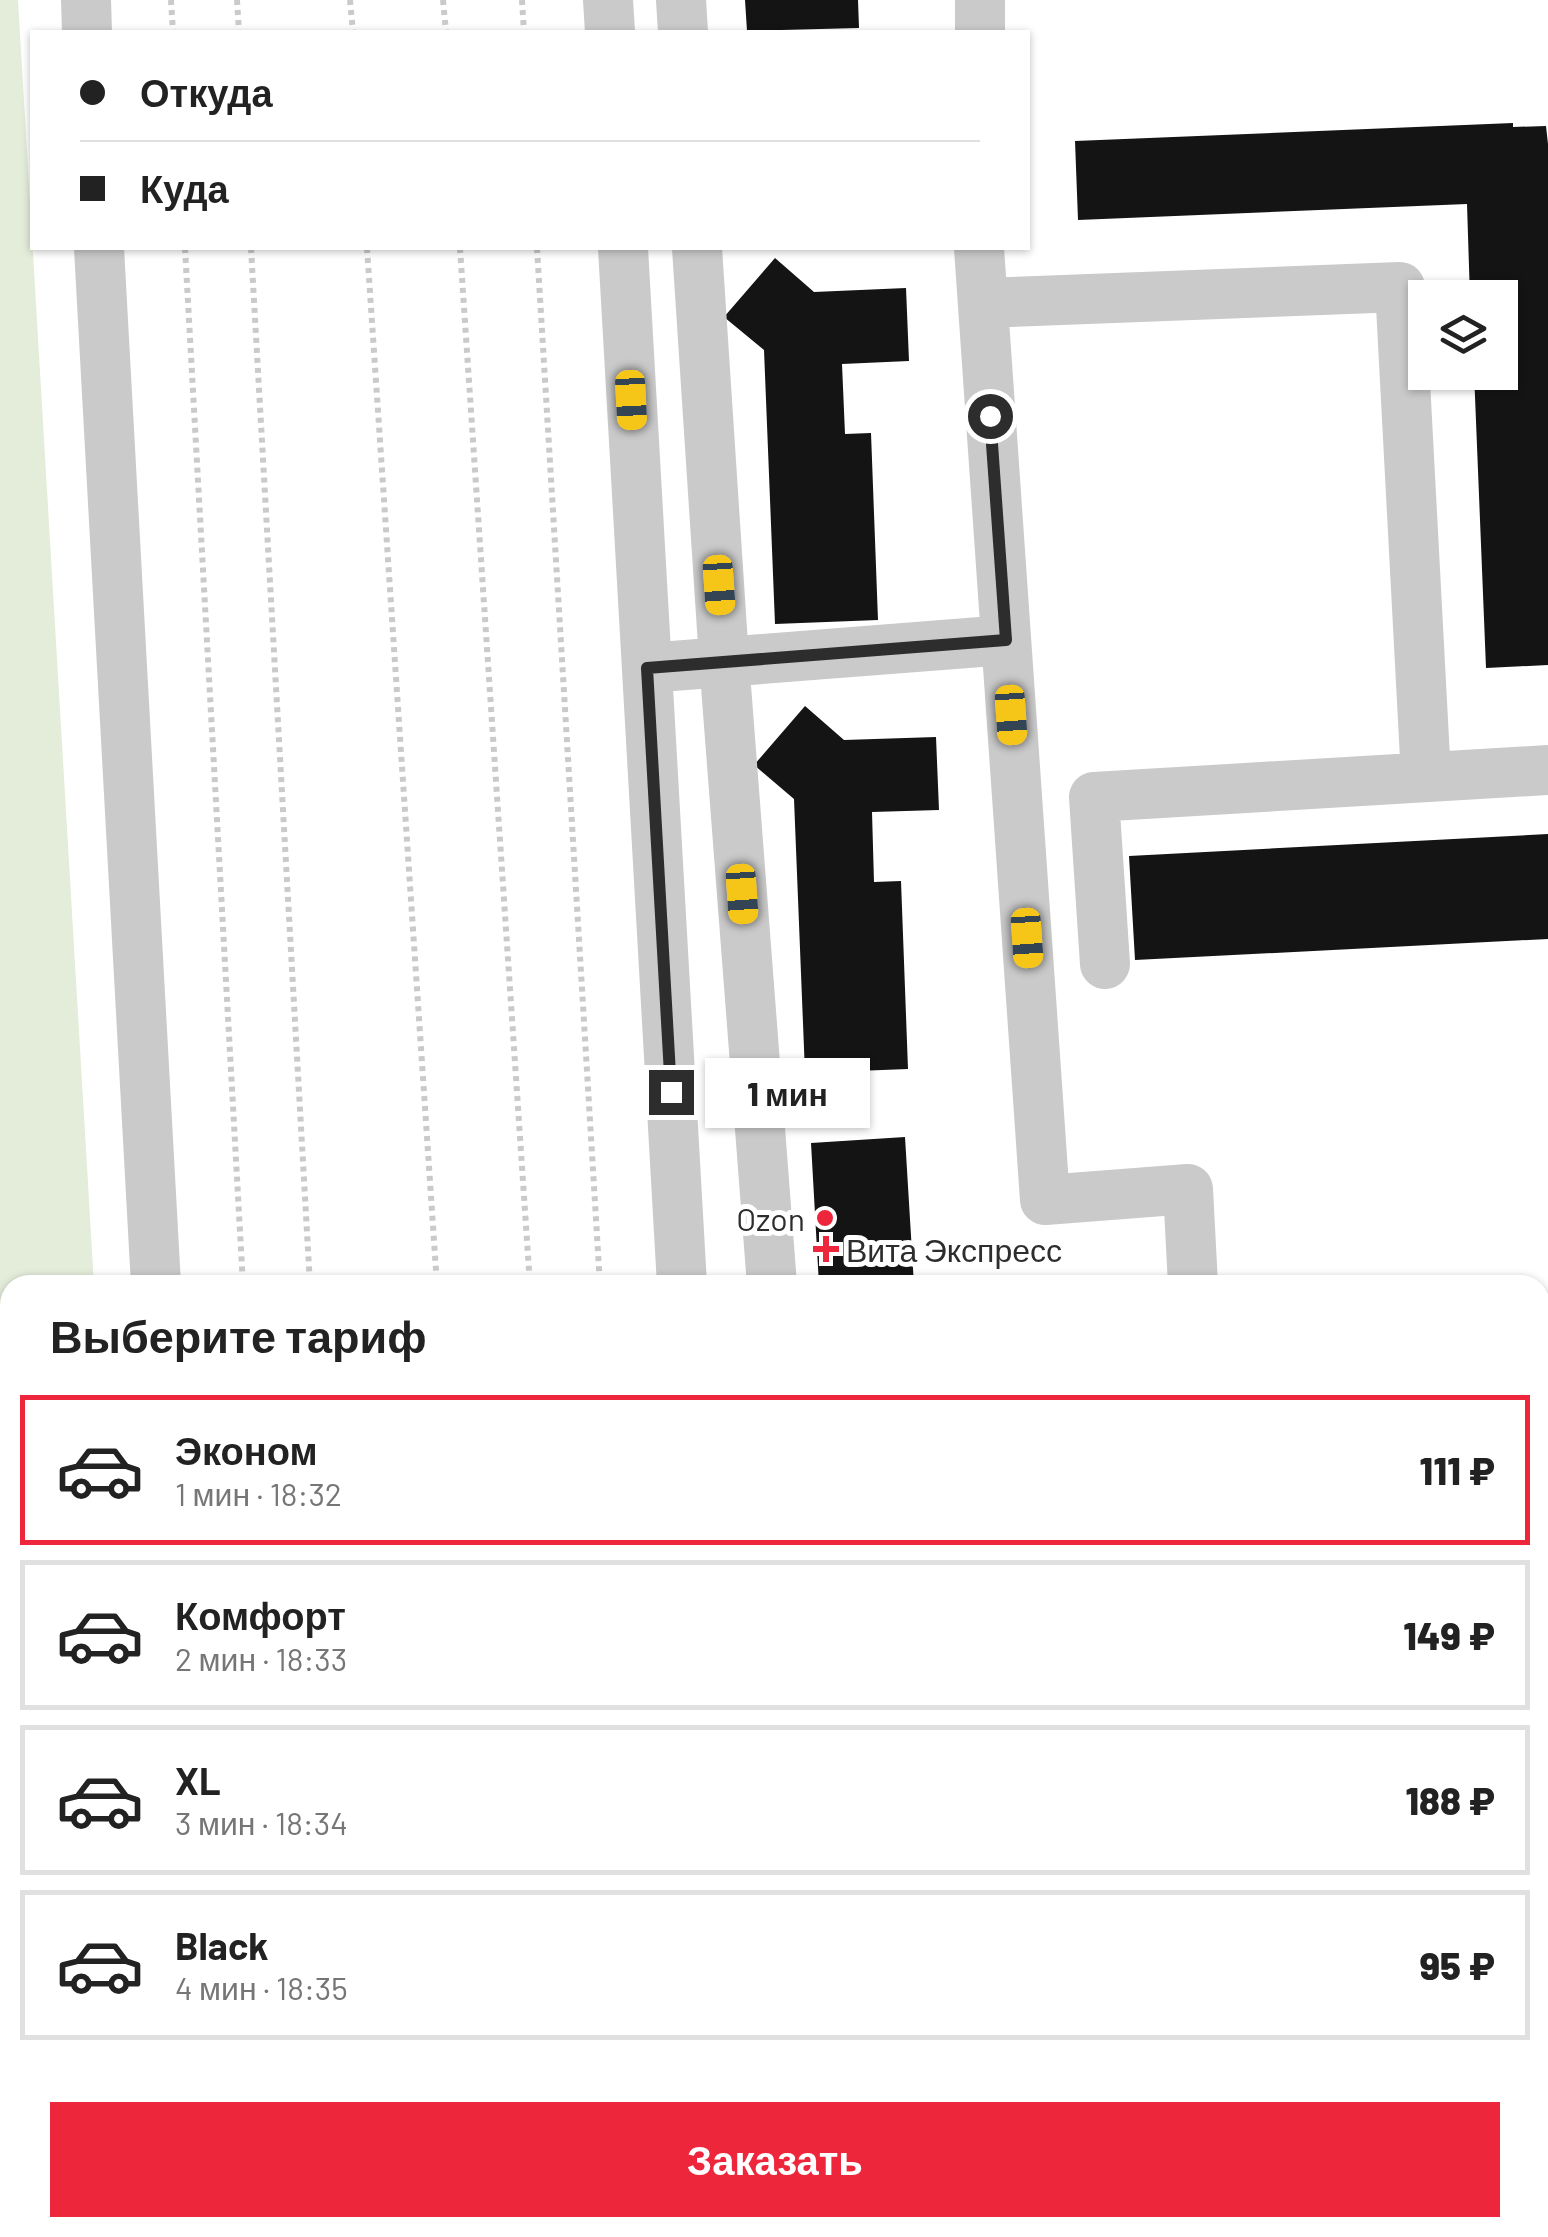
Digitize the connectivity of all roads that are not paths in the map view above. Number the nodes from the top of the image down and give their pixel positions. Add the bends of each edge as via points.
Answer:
1 (86, 0) edge
2 (608, 0) edge
3 (680, 0) edge
4 (980, 0) edge
5 (88, 30) edge
6 (610, 30) edge
7 (683, 30) edge
8 (980, 30) edge
9 (99, 250) edge
10 (622, 250) edge
11 (697, 250) edge
12 (979, 250) edge
13 (982, 303) junction
14 (1006, 640) junction
15 (724, 660) junction
16 (647, 668) junction
17 (1548, 770) edge
18 (1426, 778) junction
19 (1104, 964) dead end
20 (155, 1275) edge
21 (681, 1275) edge
22 (771, 1275) edge
23 (1193, 1275) edge

1 - 5 street
2 - 6 street
3 - 7 street
4 - 8 street
9 - 20 street
10 - 16 street
11 - 15 street
12 - 13 street
13 - 14 street
13 - 18 street via 1400,286
14 - 15 street
14 - 23 street via 1045,1200 1188,1188
15 - 16 street
15 - 22 street
16 - 21 street
17 - 18 street
18 - 19 street via 1094,797

